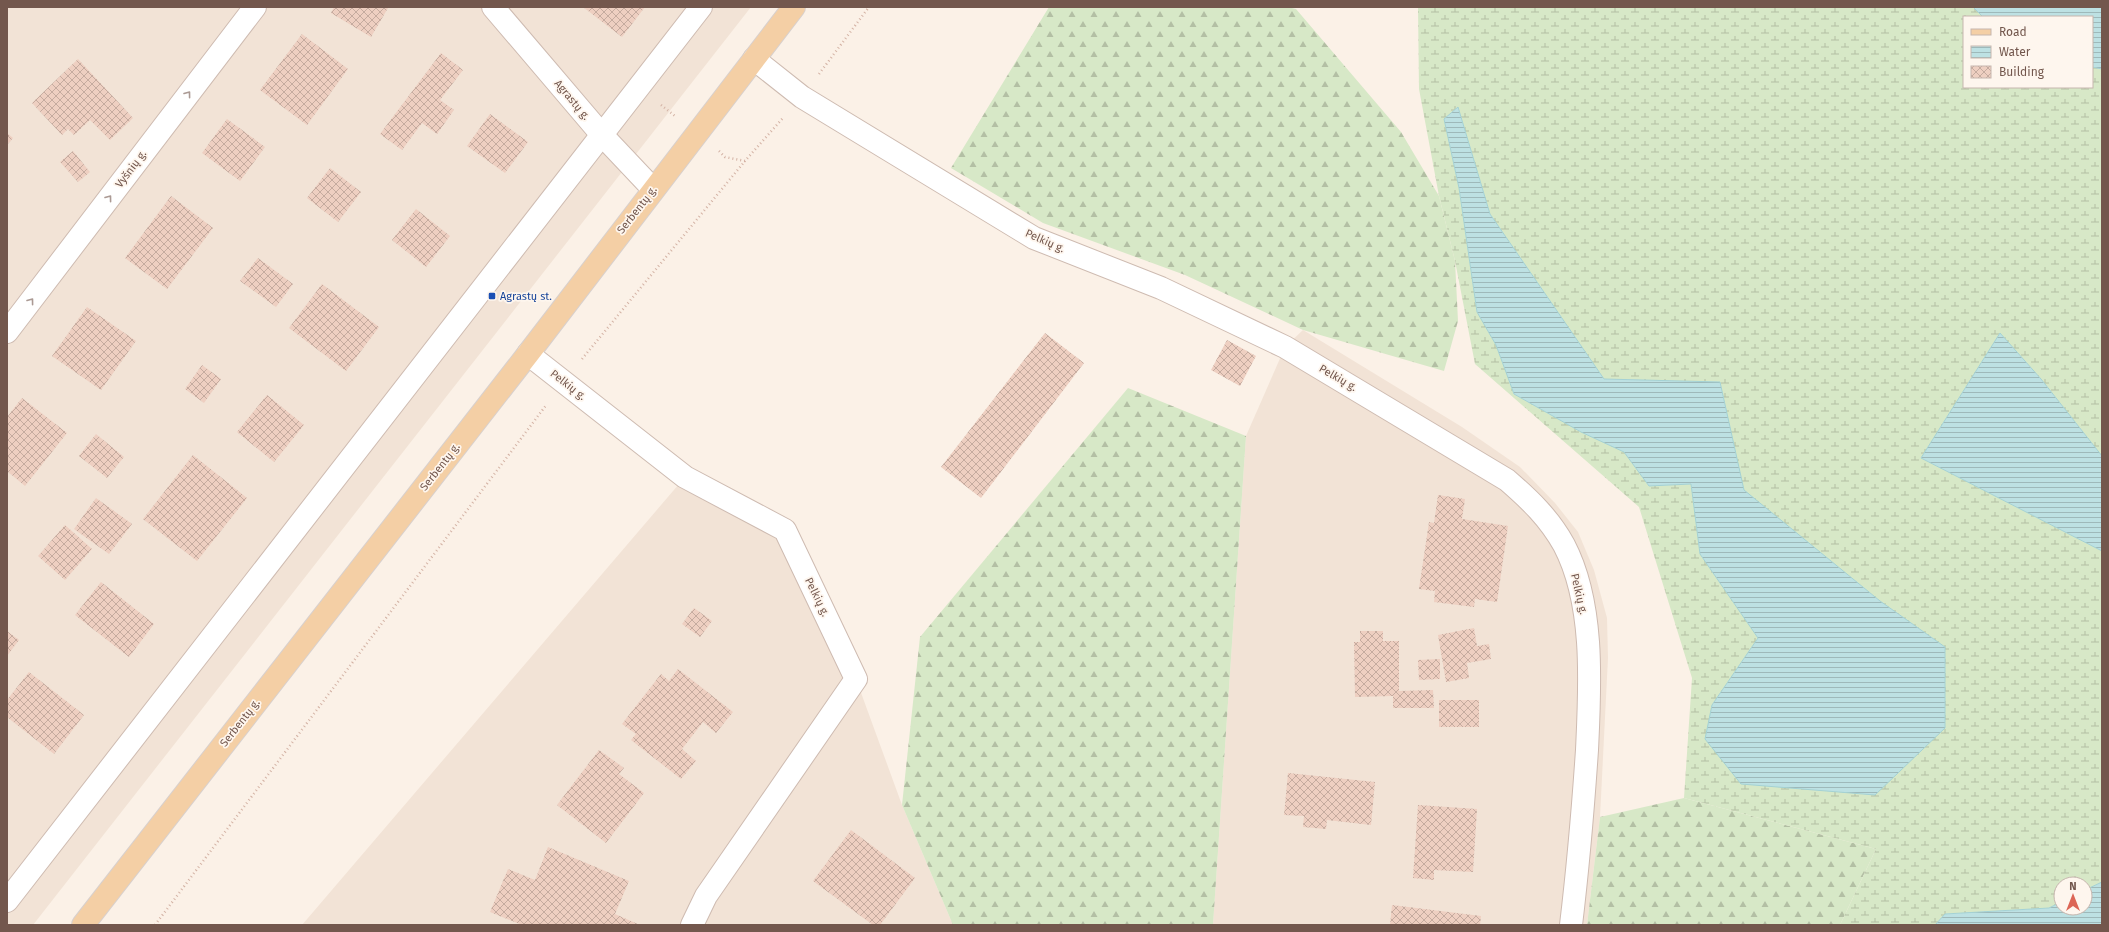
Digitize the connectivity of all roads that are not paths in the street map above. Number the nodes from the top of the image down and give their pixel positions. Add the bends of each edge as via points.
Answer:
1 (255, 7) edge
2 (493, 7) edge
3 (701, 7) edge
4 (794, 7) edge
5 (754, 59) junction
6 (602, 135) junction
7 (653, 189) junction
8 (7, 332) edge
9 (528, 354) junction
10 (7, 901) edge
11 (83, 925) edge
12 (692, 925) edge
13 (1571, 925) edge

8 -> 1 street, Vyšnių g.
2 - 6 street, Agrastų g.
3 - 6 street
4 - 5 main road, Serbentų g.
5 - 7 main road, Serbentų g.
5 - 13 street, Pelkių g. via 802,97 1034,238 1161,288 1285,347 1507,480 1538,506 1564,546 1579,585 1586,629 1590,693 1582,826
6 - 7 street, Agrastų g.
6 - 10 street
7 - 9 main road, Serbentų g.
9 - 11 main road, Serbentų g.
9 - 12 street, Pelkių g. via 685,477 785,530 856,679 706,896

